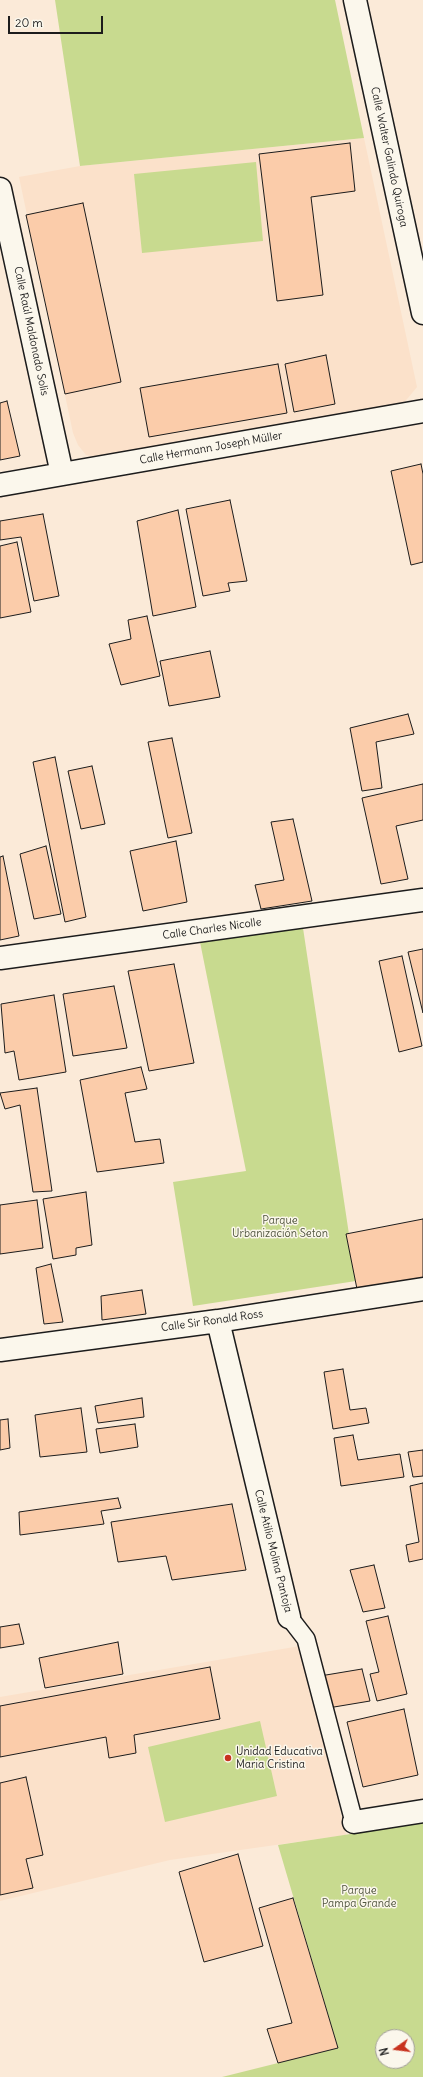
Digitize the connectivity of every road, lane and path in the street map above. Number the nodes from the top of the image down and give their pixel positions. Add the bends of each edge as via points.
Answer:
1 (355, 0) edge
2 (0, 189) edge
3 (423, 313) edge
4 (423, 411) edge
5 (62, 474) junction
6 (0, 485) edge
7 (423, 900) edge
8 (0, 958) edge
9 (423, 1289) edge
10 (218, 1321) junction
11 (0, 1350) edge
12 (289, 1617) joint
13 (423, 1811) edge
14 (354, 1822) joint

1 - 3 street, Calle Walter Galindo Quiroga
2 - 5 street, Calle Raúl Maldonado Solis
4 - 5 street, Calle Hermann Joseph Müller
5 - 6 street, Calle Hermann Joseph Müller
7 - 8 street, Calle Charles Nicolle
9 - 10 street, Calle Sir Ronald Ross
10 - 11 street, Calle Sir Ronald Ross
10 - 12 street, Calle Atilio Molina Pantoja
12 - 14 lane, Calle Atilio Molina Pantoja via 306,1639
13 - 14 street

